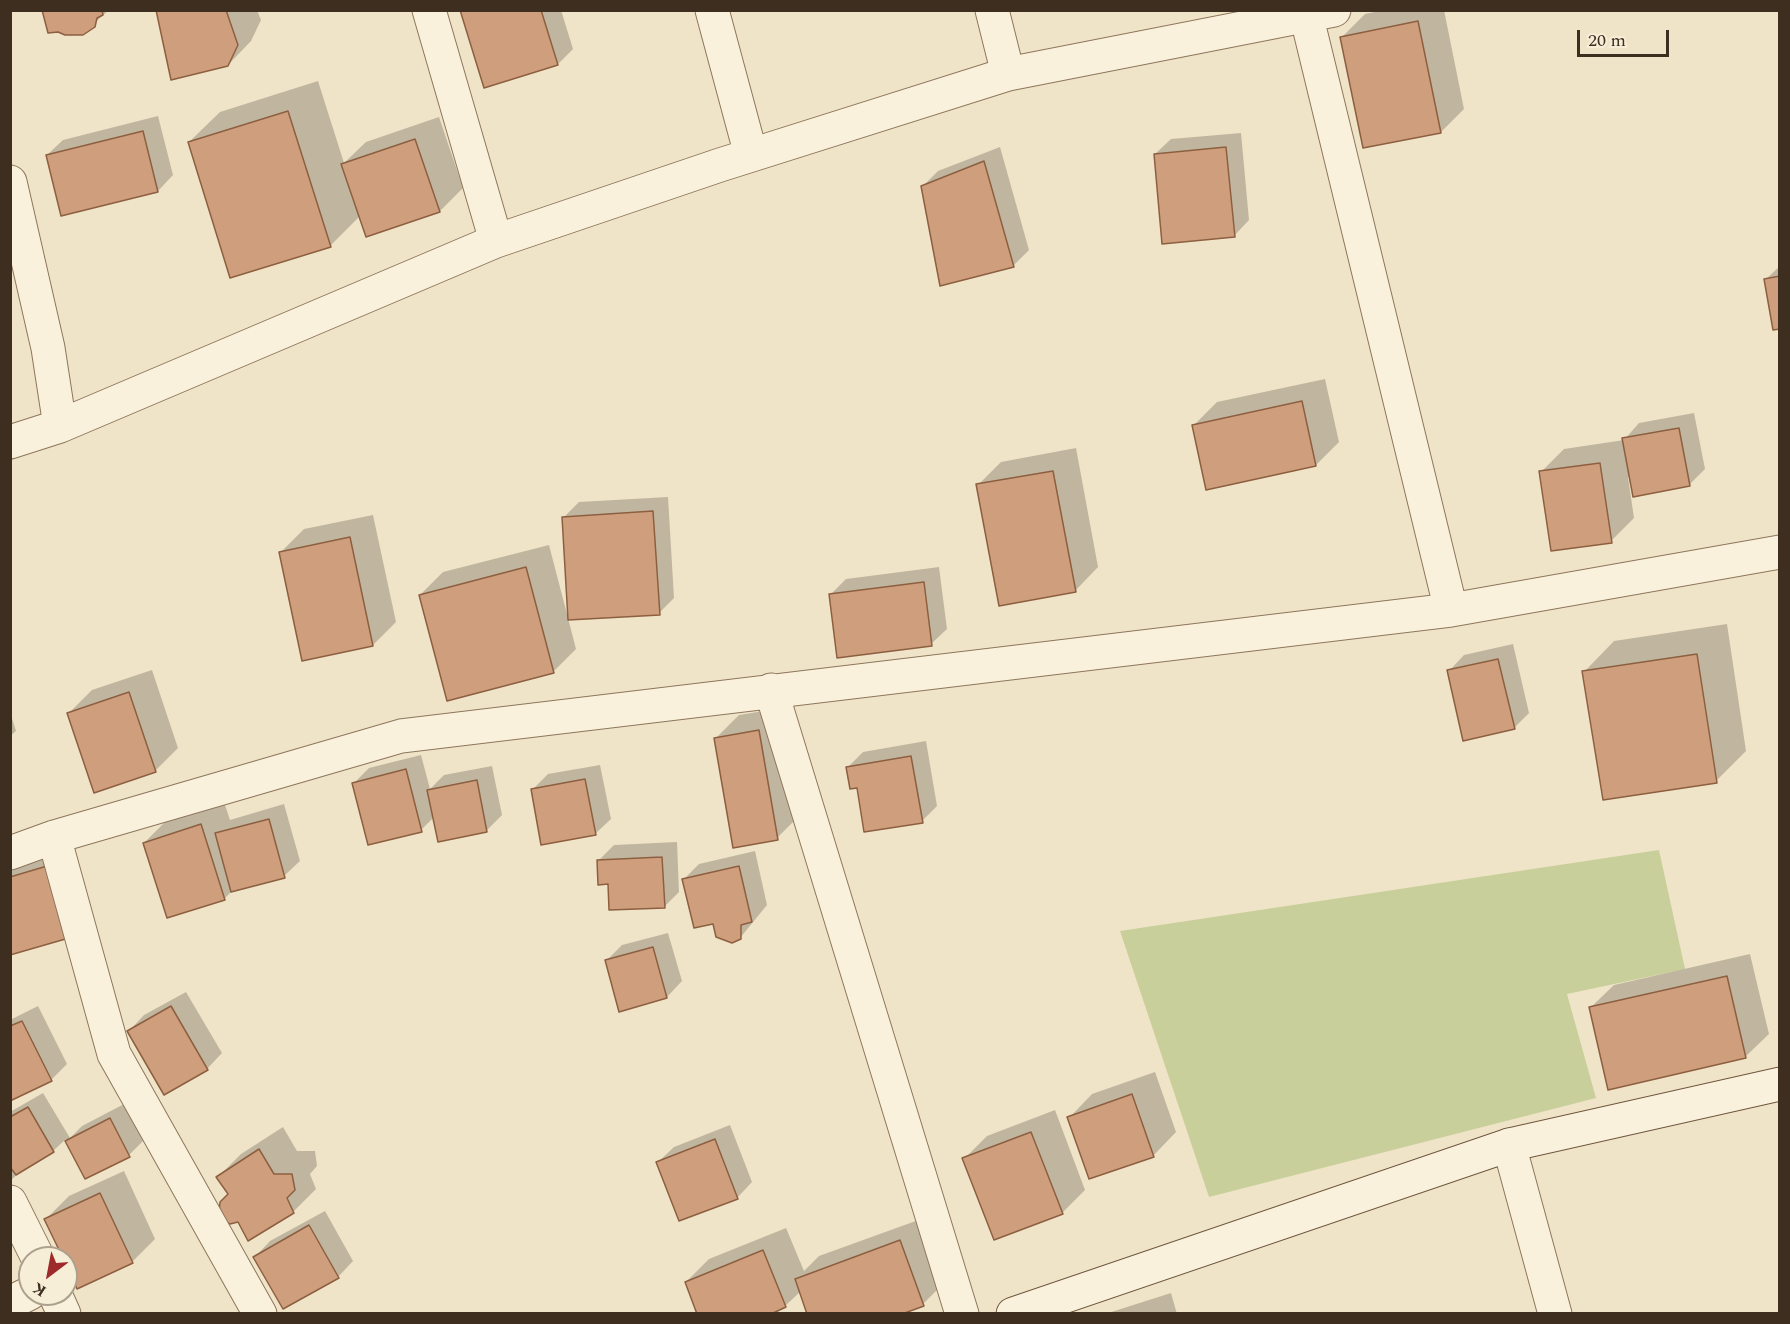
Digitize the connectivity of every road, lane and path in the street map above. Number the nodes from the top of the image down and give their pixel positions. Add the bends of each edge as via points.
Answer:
1 (429, 10) edge
2 (712, 10) edge
3 (992, 10) edge
4 (1315, 12) edge
5 (1008, 74) junction
6 (751, 155) junction
7 (10, 182) edge
8 (496, 241) junction
9 (60, 426) junction
10 (10, 442) edge
11 (1779, 552) edge
12 (1450, 610) junction
13 (771, 690) junction
14 (54, 837) junction
15 (10, 853) edge
16 (1779, 1084) edge
17 (1509, 1145) junction
18 (10, 1202) edge
19 (32, 1246) edge
20 (1021, 1313) edge
21 (260, 1314) edge
22 (962, 1314) edge
23 (1555, 1314) edge

1 - 8 street
2 - 6 street
3 - 5 street
4 - 5 street
4 - 12 street
5 - 6 street
6 - 8 street
7 - 9 street via 48,348
8 - 9 street
9 - 10 street
11 - 12 street
12 - 13 street
13 - 14 street via 401,736
13 - 22 street
14 - 15 street
14 - 21 street via 114,1054
16 - 17 street
17 - 20 street
17 - 23 street
18 - 19 street

